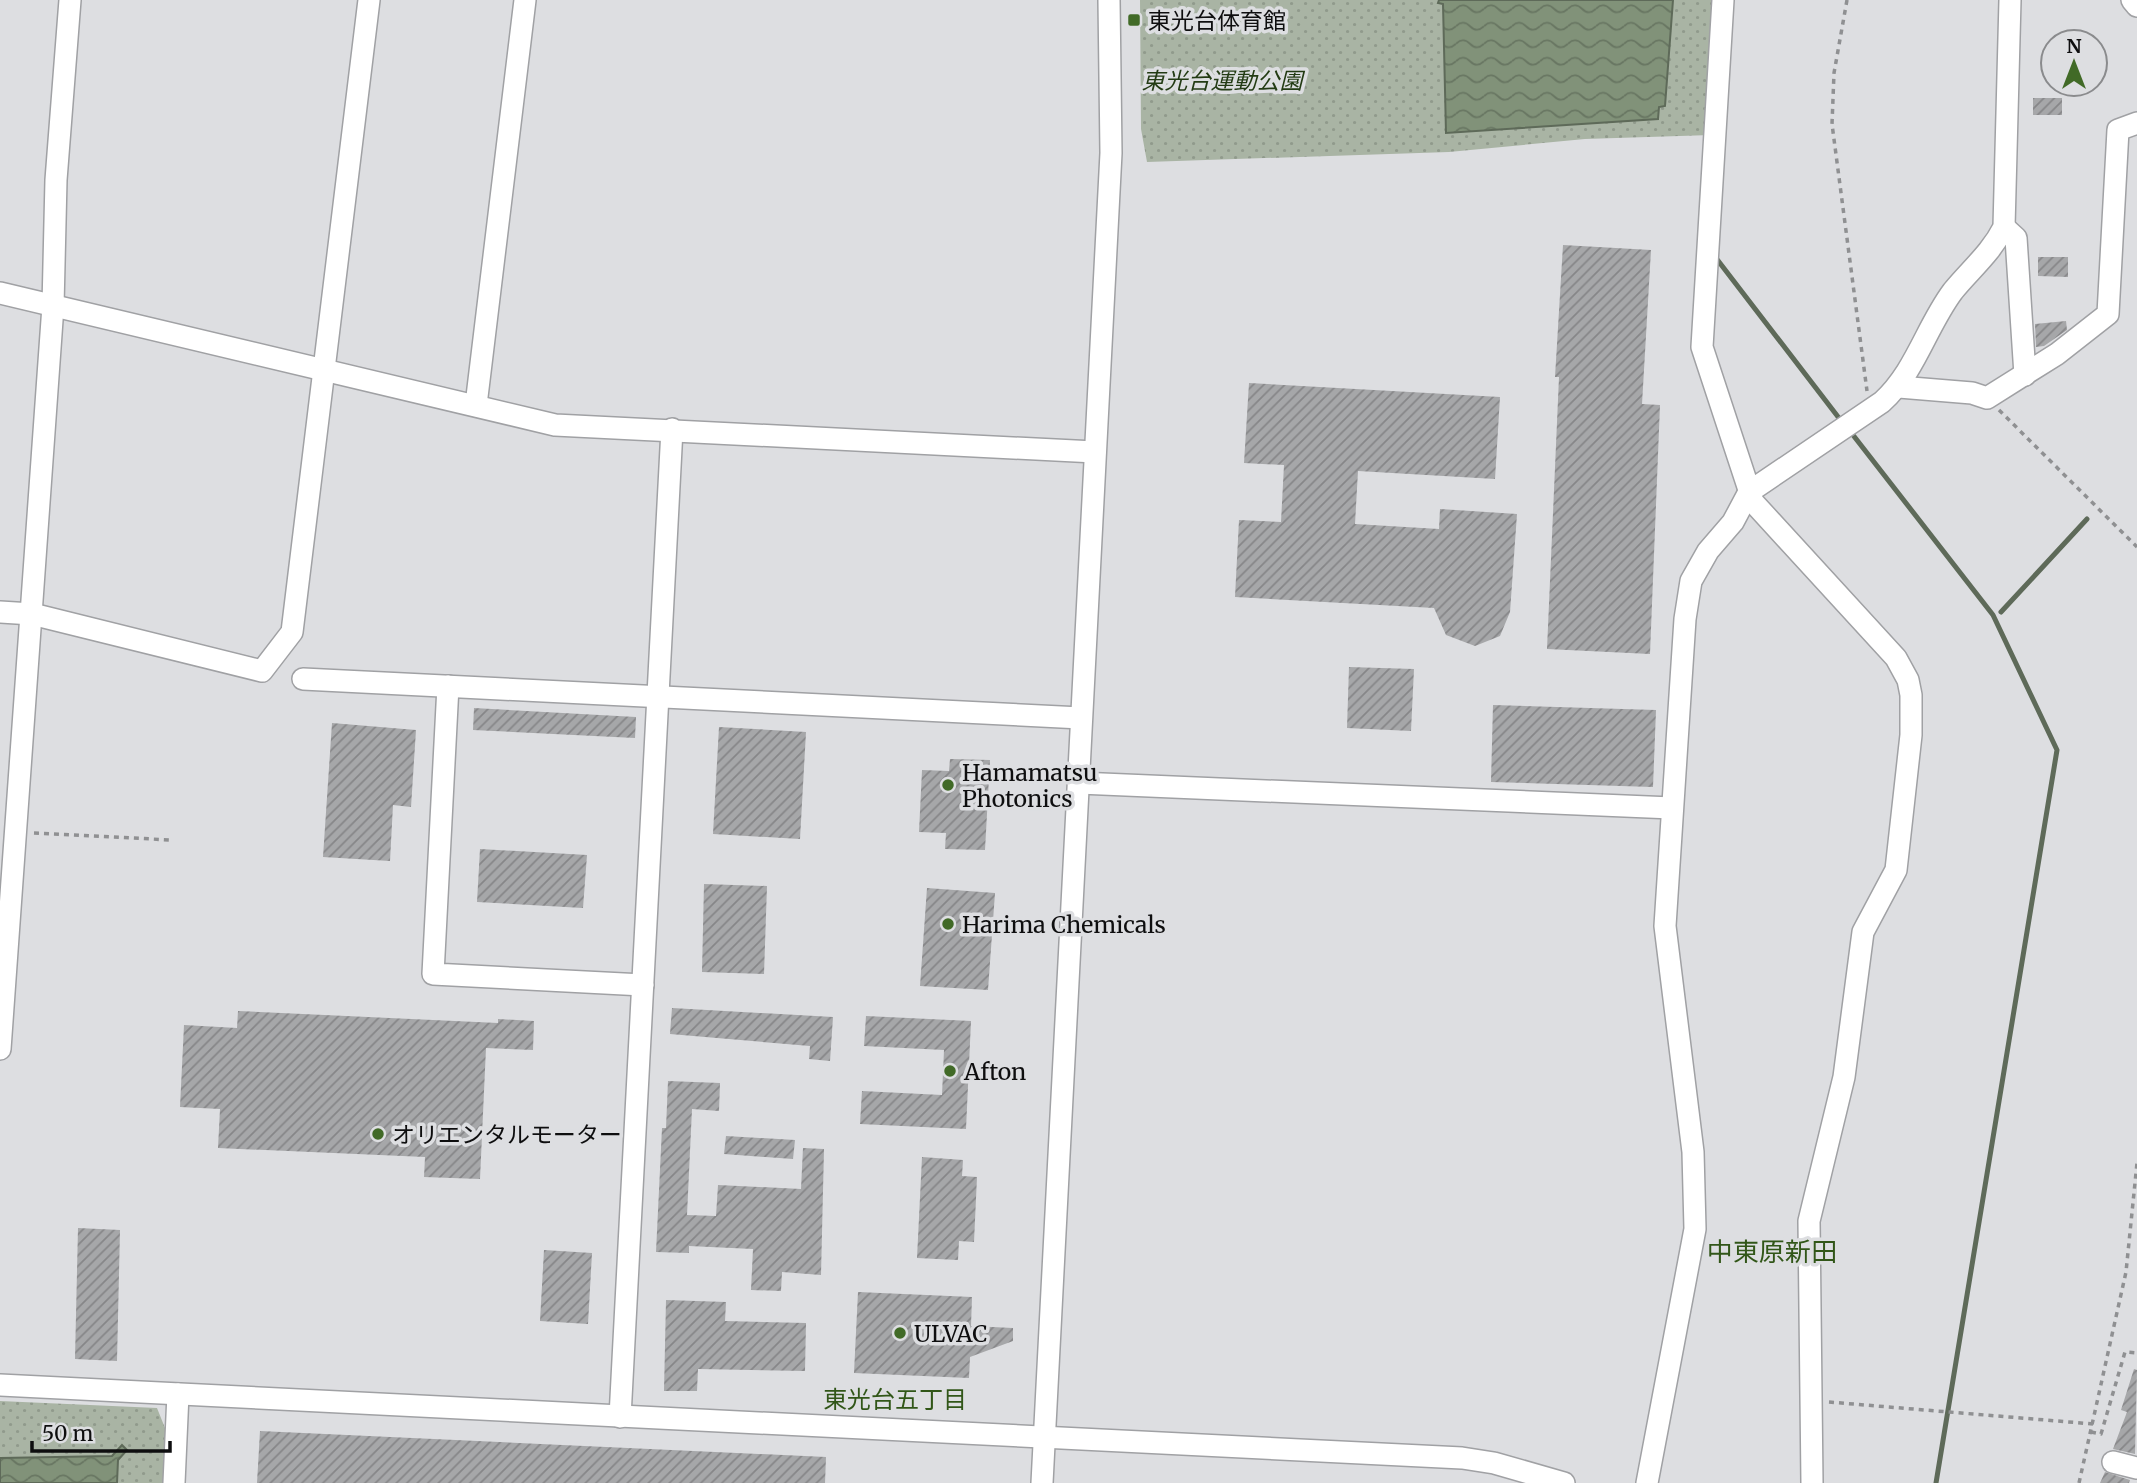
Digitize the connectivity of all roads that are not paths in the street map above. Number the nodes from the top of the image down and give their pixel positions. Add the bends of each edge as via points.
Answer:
1 (71, 0) edge
2 (369, 0) edge
3 (525, 0) edge
4 (1109, 0) edge
5 (1723, 0) edge
6 (2010, 0) edge
7 (2132, 0) edge
8 (2137, 6) edge
9 (2137, 123) edge
10 (2004, 227) junction
11 (0, 293) edge
12 (53, 306) junction
13 (324, 369) junction
14 (2025, 375) junction
15 (1899, 387) junction
16 (476, 405) junction
17 (673, 429) junction
18 (1095, 452) junction
19 (1749, 492) junction
20 (0, 612) edge
21 (32, 614) junction
22 (303, 679) dead end
23 (448, 686) junction
24 (657, 696) junction
25 (1081, 718) junction
26 (1079, 783) junction
27 (1672, 807) junction
28 (643, 985) junction
29 (2, 1022) edge
30 (0, 1049) edge
31 (0, 1385) edge
32 (178, 1394) junction
33 (620, 1417) junction
34 (1045, 1438) junction
35 (174, 1483) edge
36 (1042, 1483) edge
37 (1564, 1483) edge
38 (1647, 1483) edge
39 (1812, 1483) edge

1 - 12 street via 56,180
2 - 13 street
3 - 16 street
4 - 18 street via 1111,153
5 - 19 street via 1702,347
6 - 10 street
7 - 8 street
9 - 14 street via 2118,130 2108,314
10 - 14 street via 2016,238
10 - 15 street via 1987,255 1952,293
11 - 12 street
12 - 13 street
12 - 21 street
13 - 16 street
13 - 21 street via 292,632 262,671
14 - 15 street via 1987,398
15 - 19 street
16 - 17 street via 555,425
17 - 18 street
17 - 24 street
18 - 25 street
19 - 27 street via 1691,581
19 - 39 street via 1896,658 1911,695 1896,870 1863,932 1844,1077 1809,1221
20 - 21 street
21 - 29 street
22 - 23 street
23 - 24 street
23 - 28 street via 433,974
24 - 25 street
24 - 28 street
25 - 26 street
26 - 27 street
26 - 34 street
27 - 38 street via 1665,926 1693,1152 1695,1229
28 - 33 street
29 - 30 street
31 - 32 street
32 - 33 street
32 - 35 street
33 - 34 street
34 - 36 street
34 - 37 street via 1462,1458

